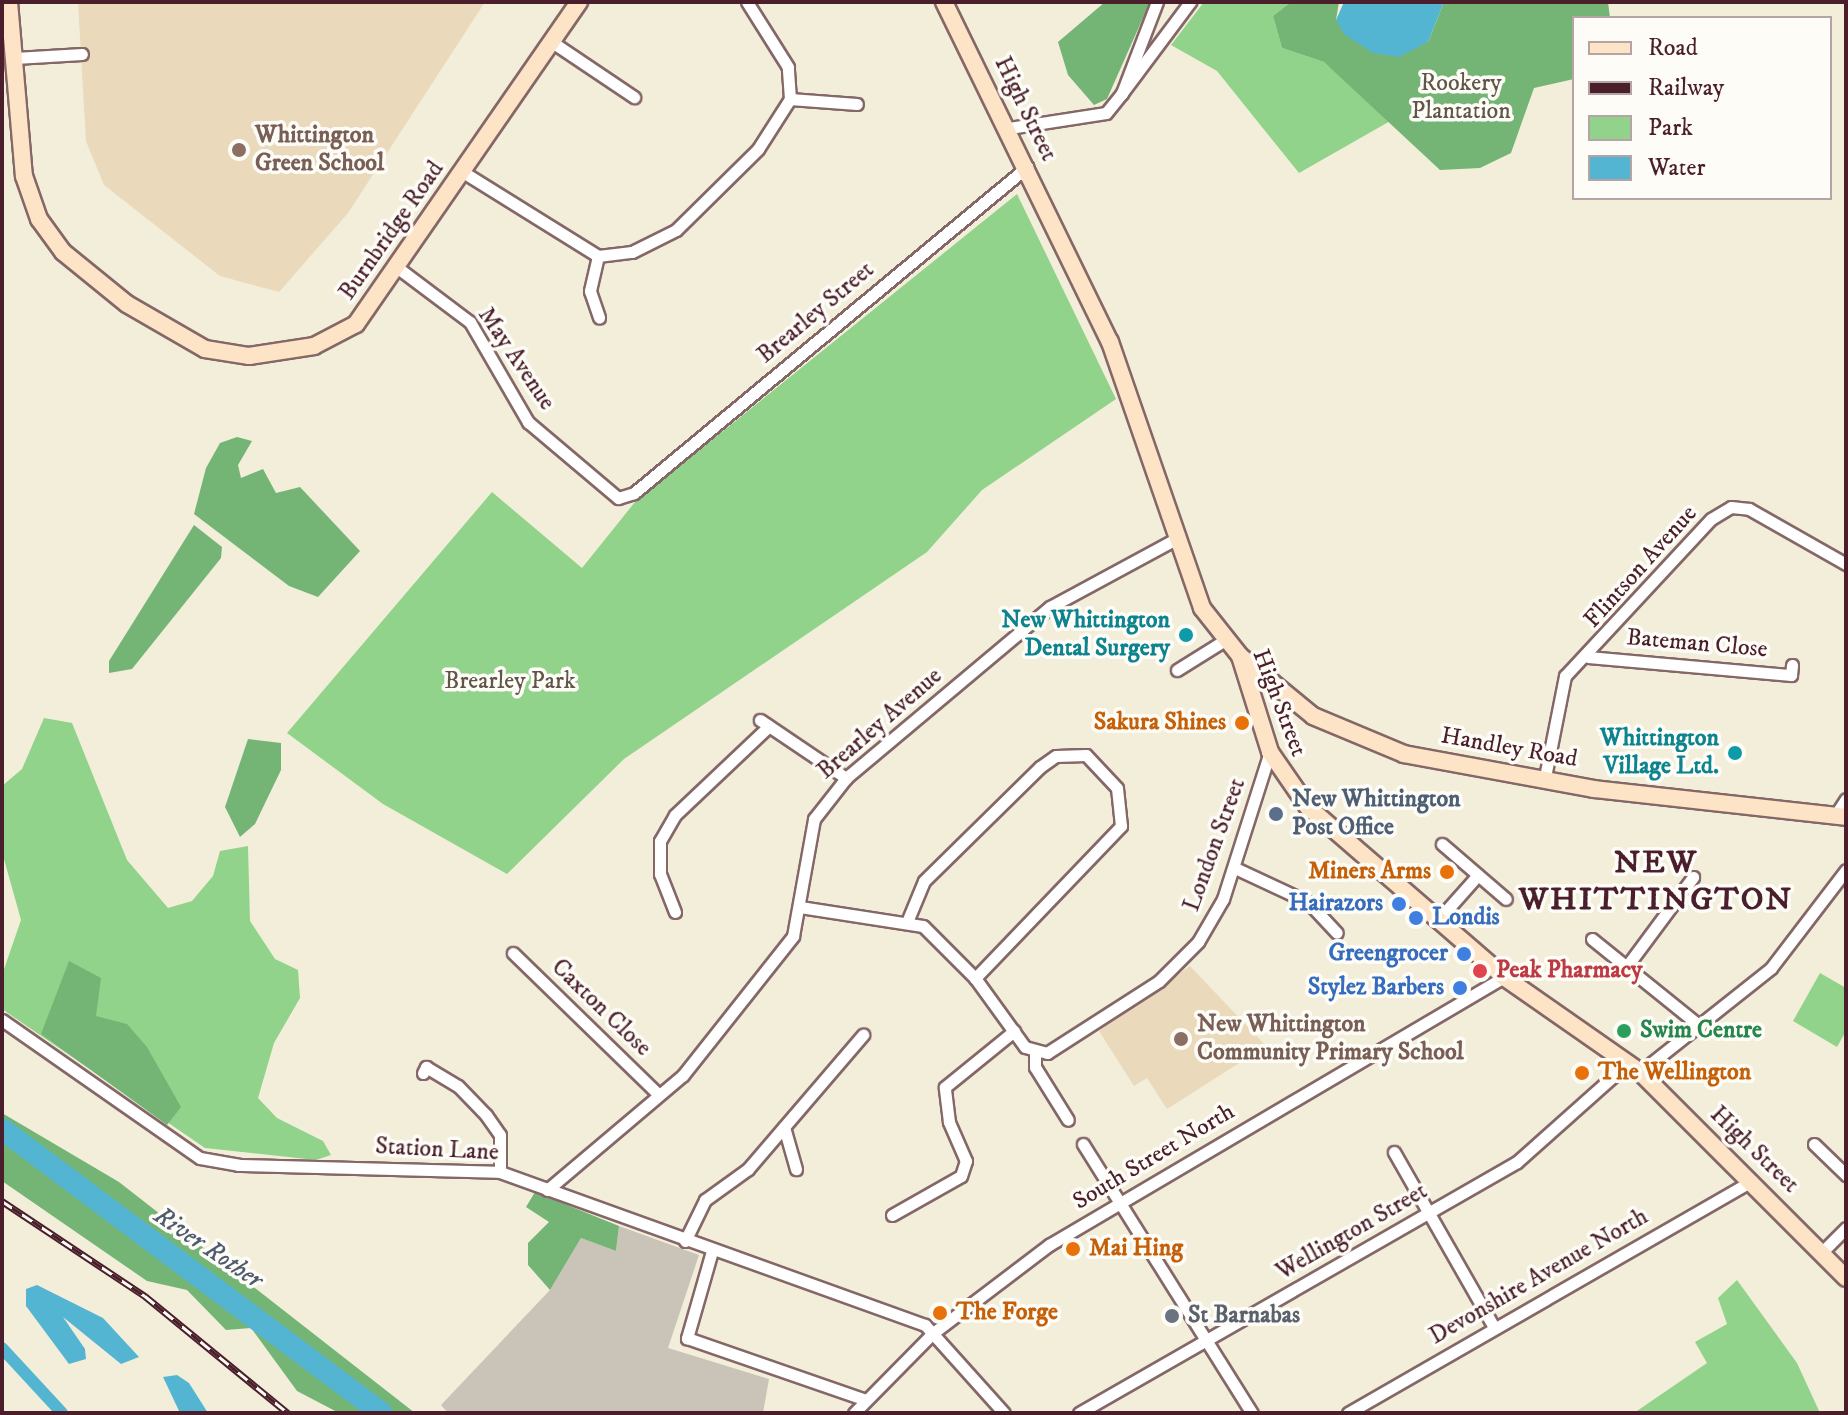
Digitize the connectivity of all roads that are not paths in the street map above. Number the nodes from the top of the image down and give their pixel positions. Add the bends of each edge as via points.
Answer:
1 (9, 2) edge
2 (579, 2) edge
3 (747, 2) edge
4 (944, 2) edge
5 (1157, 2) edge
6 (1190, 2) edge
7 (552, 42) junction
8 (82, 54) dead end
9 (11, 66) edge
10 (1122, 93) junction
11 (634, 97) dead end
12 (790, 99) junction
13 (857, 104) dead end
14 (1009, 128) junction
15 (1027, 167) junction
16 (463, 172) junction
17 (598, 256) junction
18 (398, 268) junction
19 (599, 317) dead end
20 (634, 493) joint
21 (1176, 539) junction
22 (1846, 564) edge
23 (1225, 640) junction
24 (1240, 656) junction
25 (1588, 657) junction
26 (1792, 665) dead end
27 (1177, 670) dead end
28 (1270, 752) junction
29 (1545, 777) junction
30 (846, 778) junction
31 (1846, 799) edge
32 (1841, 816) edge
33 (1442, 844) dead end
34 (1235, 868) junction
35 (1846, 870) edge
36 (1478, 875) junction
37 (1693, 877) dead end
38 (1506, 899) dead end
39 (800, 907) junction
40 (675, 912) dead end
41 (1438, 920) junction
42 (907, 922) junction
43 (1337, 933) dead end
44 (1592, 939) dead end
45 (513, 953) dead end
46 (1627, 966) junction
47 (1504, 977) junction
48 (975, 978) junction
49 (2, 1020) edge
50 (1700, 1026) junction
51 (1014, 1031) junction
52 (863, 1035) dead end
53 (1035, 1052) junction
54 (1634, 1068) junction
55 (423, 1073) dead end
56 (658, 1094) junction
57 (1068, 1120) dead end
58 (784, 1127) junction
59 (1083, 1144) dead end
60 (1814, 1144) dead end
61 (1394, 1152) dead end
62 (796, 1169) dead end
63 (500, 1172) junction
64 (1846, 1175) edge
65 (1752, 1181) junction
66 (547, 1190) junction
67 (1125, 1201) junction
68 (1429, 1213) junction
69 (892, 1215) dead end
70 (1846, 1228) edge
71 (685, 1241) junction
72 (712, 1251) junction
73 (1823, 1251) junction
74 (1846, 1278) edge
75 (1494, 1327) junction
76 (933, 1333) junction
77 (1210, 1339) junction
78 (863, 1399) junction
79 (854, 1413) edge
80 (1004, 1413) edge
81 (1079, 1413) edge
82 (1252, 1413) edge
83 (1348, 1413) edge

1 - 9 street, Burnbridge Road
2 - 7 street, Burnbridge Road
3 - 12 street via 788,67
4 - 14 street, High Street
5 - 10 street
6 - 10 street
7 - 11 street
7 - 16 street, Burnbridge Road
8 - 9 street
9 - 18 street, Burnbridge Road via 24,176 39,219 96,280 205,349 249,356 314,346 356,324
10 - 14 street via 1106,113 1081,122 1035,120
12 - 13 street
12 - 17 street via 758,149 676,230 632,252
14 - 15 street, High Street
15 - 20 street, Brearley Street
15 - 21 street, High Street via 1137,406
16 - 17 street
16 - 18 street, Burnbridge Road
17 - 19 street via 590,291
18 - 20 street, May Avenue via 470,322 528,422 618,498
21 - 23 street, High Street via 1202,608
21 - 30 street, Brearley Avenue via 1050,607
22 - 25 street, Flintson Avenue via 1749,509 1731,507 1711,519
23 - 24 street, High Street
23 - 27 street
24 - 28 street, High Street
24 - 29 street, Handley Road via 1341,732 1404,754
25 - 26 street, Bateman Close via 1791,675
25 - 29 street, Flintson Avenue via 1565,676
28 - 34 street, London Street
28 - 41 street, High Street via 1308,807
29 - 32 street, Handley Road
30 - 39 street, Brearley Avenue via 814,819
30 - 40 street via 764,723 675,815 660,841 660,874
31 - 32 street
33 - 36 street
34 - 43 street via 1308,902
34 - 53 street, London Street via 1213,922 1177,966 1065,1042
35 - 50 street, Wellington Street via 1771,968
36 - 38 street
36 - 41 street
37 - 46 street
39 - 42 street
39 - 56 street, Brearley Avenue via 793,936 683,1075
41 - 47 street, High Street
42 - 48 street via 941,940
42 - 48 street via 924,881 1040,767 1056,756 1086,755 1117,788 1121,826
44 - 46 street
45 - 56 street, Caxton Close
46 - 50 street
47 - 54 street, High Street
47 - 67 street, South Street North
48 - 51 street
49 - 63 street, Station Lane via 211,1162
50 - 54 street, Wellington Street
51 - 53 street
51 - 69 street via 945,1087 949,1122 966,1161 961,1176
52 - 58 street
53 - 57 street via 1035,1067
54 - 65 street, High Street
54 - 68 street, Wellington Street via 1550,1139
55 - 63 street via 426,1067 458,1086 486,1115 500,1135
56 - 66 street, Brearley Avenue
58 - 62 street
58 - 71 street via 748,1169 705,1200
59 - 67 street
60 - 64 street
61 - 68 street
63 - 66 street, Station Lane
65 - 73 street, High Street
65 - 75 street, Devonshire Avenue North
66 - 71 street, Station Lane
67 - 76 street, South Street North via 1049,1245
67 - 77 street
68 - 75 street
68 - 77 street, Wellington Street
70 - 73 street
71 - 72 street, Station Lane
72 - 76 street, Station Lane
72 - 78 street via 687,1338
73 - 74 street, High Street
75 - 83 street, Devonshire Avenue North
76 - 78 street, South Street North
76 - 80 street
77 - 81 street, Wellington Street
77 - 82 street
78 - 79 street, South Street North

